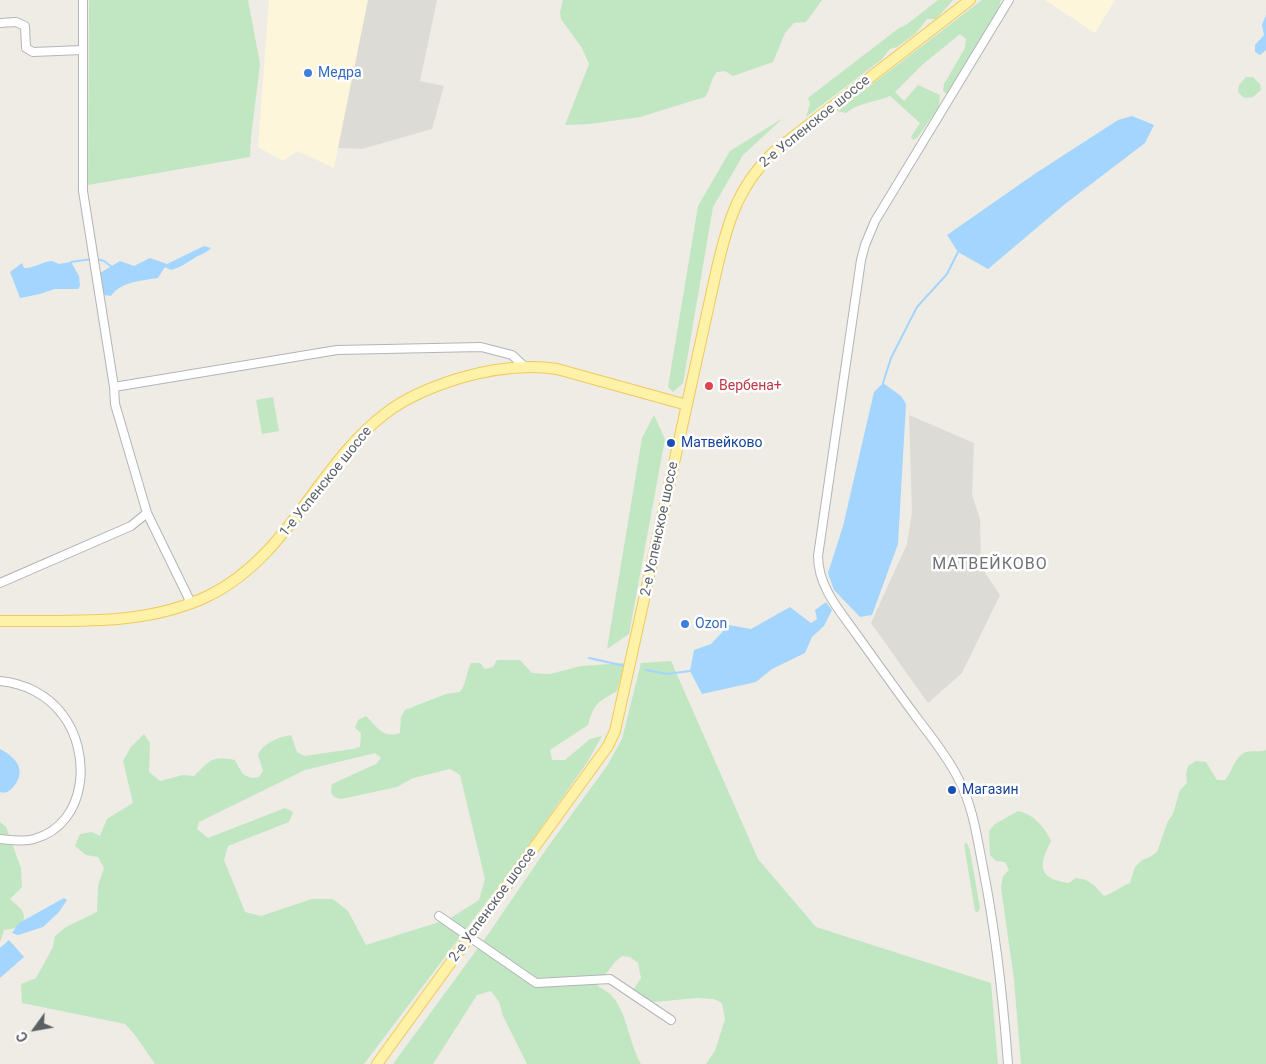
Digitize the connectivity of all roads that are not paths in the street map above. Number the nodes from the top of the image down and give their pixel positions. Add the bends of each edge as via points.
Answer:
1 (82, 0) edge
2 (970, 0) edge
3 (1009, 0) edge
4 (0, 23) edge
5 (82, 50) junction
6 (524, 366) junction
7 (114, 388) junction
8 (687, 405) junction
9 (148, 513) junction
10 (0, 583) edge
11 (191, 603) junction
12 (0, 621) edge
13 (0, 681) edge
14 (0, 839) edge
15 (440, 916) dead end
16 (470, 936) junction
17 (671, 1020) dead end
18 (377, 1064) edge
19 (1008, 1064) edge

1 - 5 street
2 - 8 main road, 2-е Успенское шоссе via 781,145 748,181 725,234
3 - 19 street via 897,183 865,245 818,549 818,569 825,588 942,752 968,801 991,906
4 - 5 street via 16,22 25,26 26,48 33,52
5 - 7 street via 83,191
6 - 7 street via 512,354 481,347 337,350
6 - 8 main road, 1-е Успенское шоссе via 557,370
6 - 11 main road, 1-е Успенское шоссе via 454,380 394,407 364,432 260,561 232,582
7 - 9 street via 114,404
8 - 16 main road, 2-е Успенское шоссе via 615,730 608,746
9 - 10 street via 131,526
9 - 11 street
11 - 12 main road, 1-е Успенское шоссе via 138,617
13 - 14 street via 32,689 62,714 78,743 81,778 73,806 56,827 33,839
15 - 16 street
16 - 17 street via 536,983 610,979
16 - 18 main road, 2-е Успенское шоссе

